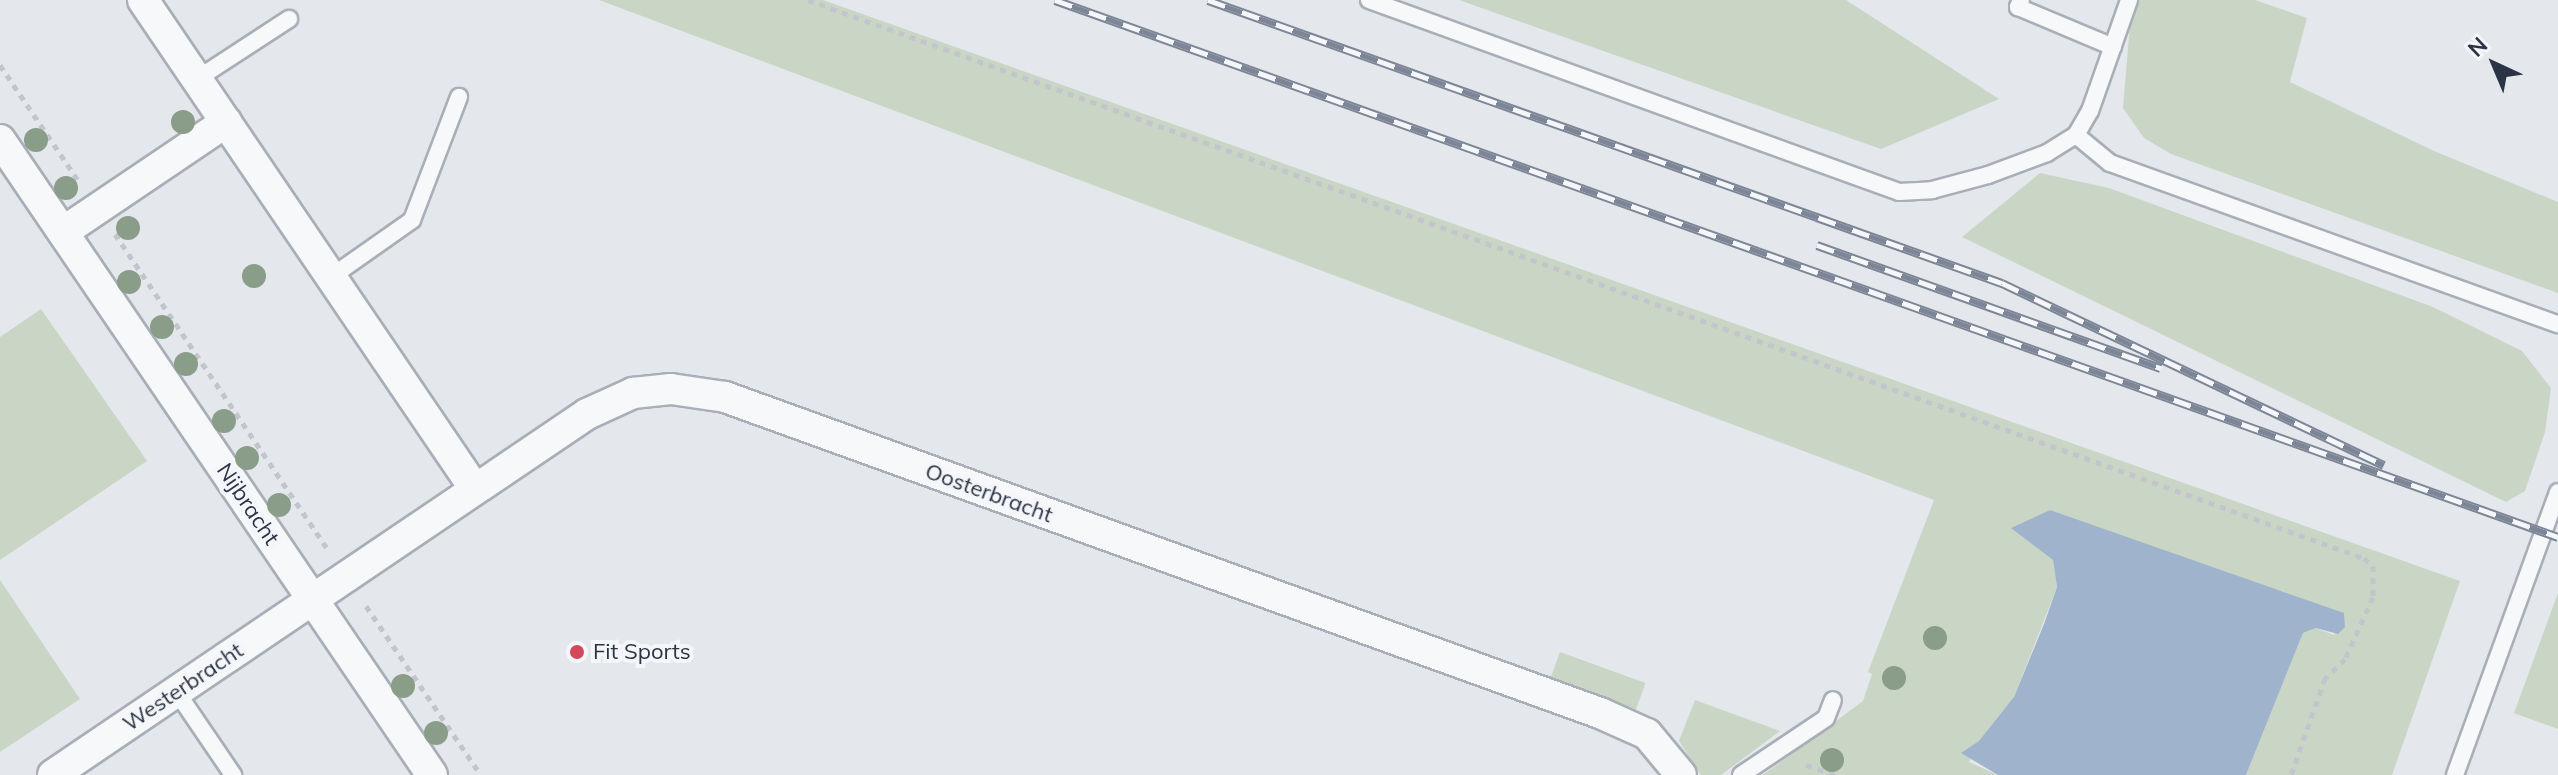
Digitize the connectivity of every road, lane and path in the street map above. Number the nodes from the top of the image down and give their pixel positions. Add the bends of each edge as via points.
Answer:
1 (143, 0) edge
2 (808, 0) edge
3 (1369, 0) edge
4 (2021, 0) edge
5 (2129, 0) edge
6 (289, 19) dead end
7 (2113, 47) junction
8 (0, 65) edge
9 (197, 79) junction
10 (459, 97) dead end
11 (226, 122) junction
12 (2076, 135) junction
13 (0, 140) edge
14 (98, 209) junction
15 (63, 232) junction
16 (331, 277) junction
17 (2558, 324) edge
18 (475, 489) junction
19 (2558, 492) edge
20 (346, 577) junction
21 (313, 599) junction
22 (176, 691) junction
23 (1833, 700) dead end
24 (53, 775) edge
25 (233, 775) edge
26 (432, 775) edge
27 (481, 775) edge
28 (1681, 775) edge
29 (1741, 775) edge
30 (2291, 775) edge
31 (2455, 775) edge

1 - 9 street
2 - 30 path via 2364,558 2373,566 2373,597 2345,659 2325,678
3 - 12 lane via 1899,192 1932,190 1988,175 2047,153
4 - 7 lane via 2018,7
5 - 7 lane
6 - 9 lane
7 - 12 lane
8 - 14 path
9 - 11 street
10 - 16 lane via 412,220
11 - 14 street
11 - 16 street
12 - 17 lane via 2110,163
13 - 15 street, Nijbracht
14 - 15 street
14 - 20 path
15 - 21 street, Nijbracht
16 - 18 street
18 - 20 street, Oosterbracht
18 - 28 street, Oosterbracht via 587,414 633,393 671,389 725,397 1600,713 1647,734
19 - 31 lane
20 - 21 street, Oosterbracht
20 - 27 path
21 - 22 street, Westerbracht
21 - 26 street, Nijbracht
22 - 24 street, Westerbracht
22 - 25 lane
23 - 29 lane via 1826,718

